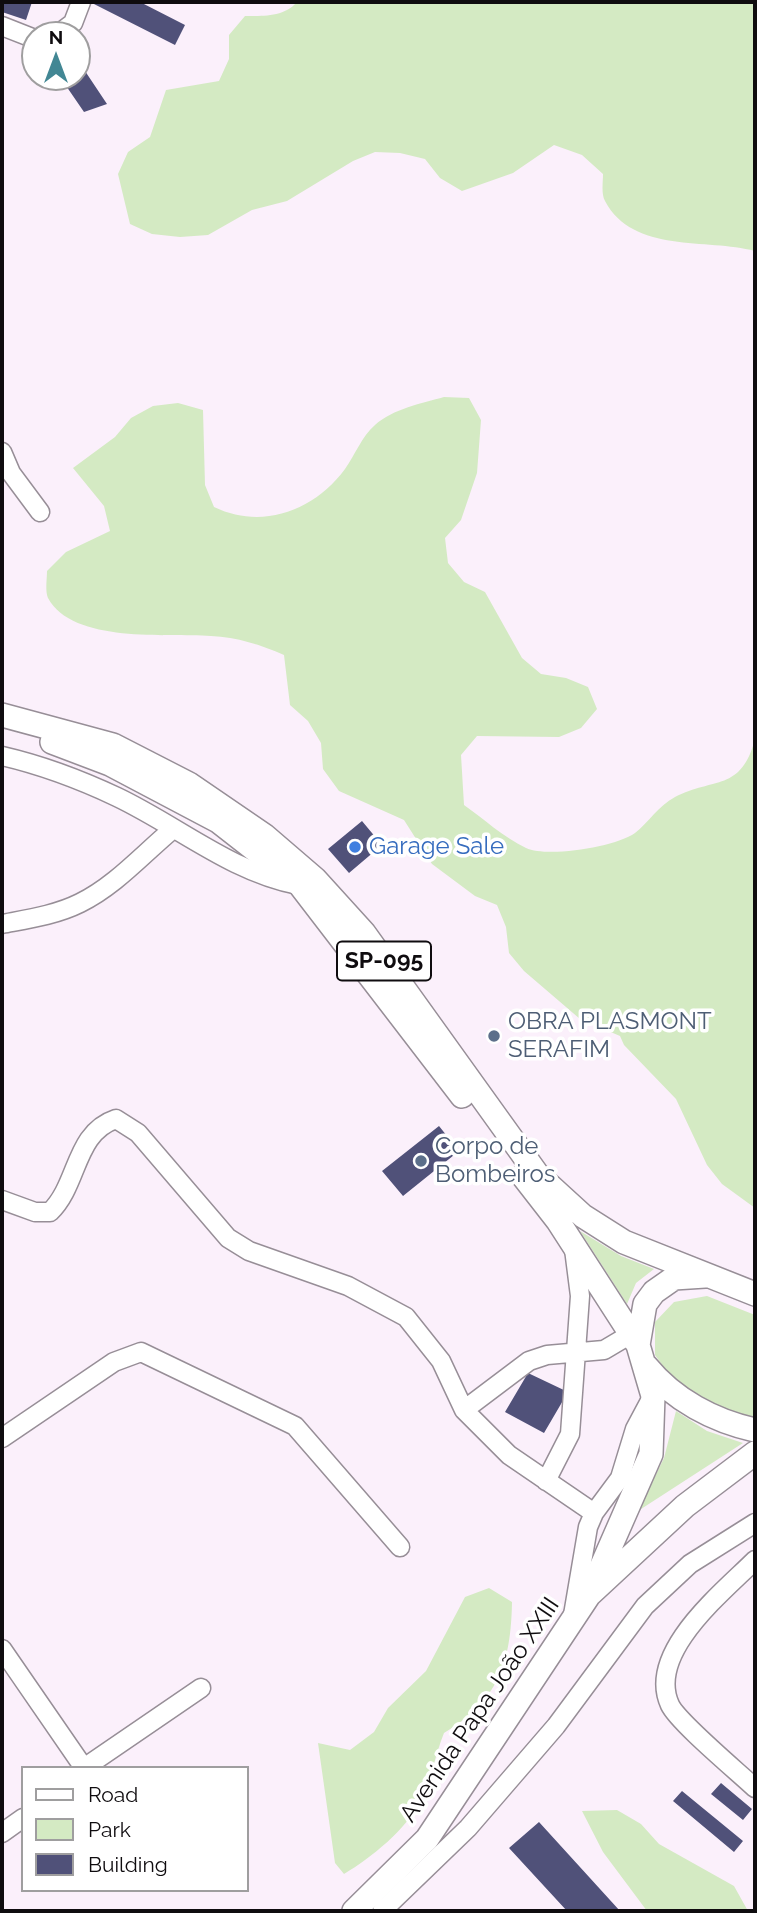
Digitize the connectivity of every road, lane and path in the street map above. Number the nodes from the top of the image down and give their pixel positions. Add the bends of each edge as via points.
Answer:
1 (81, 2) edge
2 (74, 21) edge
3 (2, 26) edge
4 (21, 33) edge
5 (2, 452) edge
6 (40, 512) dead end
7 (2, 715) edge
8 (2, 729) edge
9 (2, 756) edge
10 (173, 829) junction
11 (300, 885) junction
12 (2, 925) edge
13 (2, 1200) edge
14 (574, 1245) junction
15 (710, 1275) junction
16 (755, 1294) edge
17 (637, 1347) junction
18 (576, 1354) junction
19 (653, 1396) junction
20 (464, 1410) junction
21 (755, 1430) edge
22 (2, 1438) edge
23 (755, 1453) edge
24 (546, 1481) junction
25 (594, 1513) junction
26 (755, 1523) edge
27 (400, 1547) dead end
28 (755, 1560) edge
29 (589, 1595) junction
30 (573, 1618) junction
31 (2, 1649) edge
32 (201, 1688) dead end
33 (83, 1766) edge
34 (87, 1766) edge
35 (755, 1788) edge
36 (21, 1819) edge
37 (2, 1833) edge
38 (354, 1911) edge
39 (382, 1911) edge

1 - 2 street
3 - 4 street
5 - 6 street
7 - 15 main road, SP-095 via 113,746 189,784 265,836 315,879 364,933 537,1174 583,1216 624,1242
8 - 11 main road, SP-095 via 110,764 218,821
9 - 10 street via 31,762 117,797
10 - 11 street via 268,879
10 - 12 street via 80,903
11 - 14 main road, SP-095
13 - 20 street via 35,1212 50,1212 63,1197 87,1139 116,1119 138,1133 228,1238 248,1251 348,1286 406,1317 441,1361
14 - 17 main road, SP-095
14 - 18 street via 579,1296
15 - 16 main road, SP-095
15 - 17 main road via 674,1278 654,1292 645,1304
17 - 18 street
17 - 19 main road, Avenida Papa João XXIII
17 - 21 main road, SP-095 via 662,1386 715,1419
18 - 20 street via 547,1355 529,1362
18 - 24 street via 570,1434
19 - 25 street via 635,1429 620,1478
19 - 29 main road, Avenida Papa João XXIII via 650,1454
20 - 24 street via 509,1455
22 - 27 street via 114,1362 141,1352 295,1426
23 - 29 main road, Avenida Papa João XXIII via 685,1506
24 - 25 street
25 - 30 street
26 - 39 street via 690,1564 645,1606 556,1726 468,1828
28 - 35 street via 675,1645 664,1676 670,1706
29 - 30 main road, Avenida Papa João XXIII
30 - 38 main road, Avenida Papa João XXIII via 427,1839
31 - 33 street
32 - 34 street
36 - 37 street

